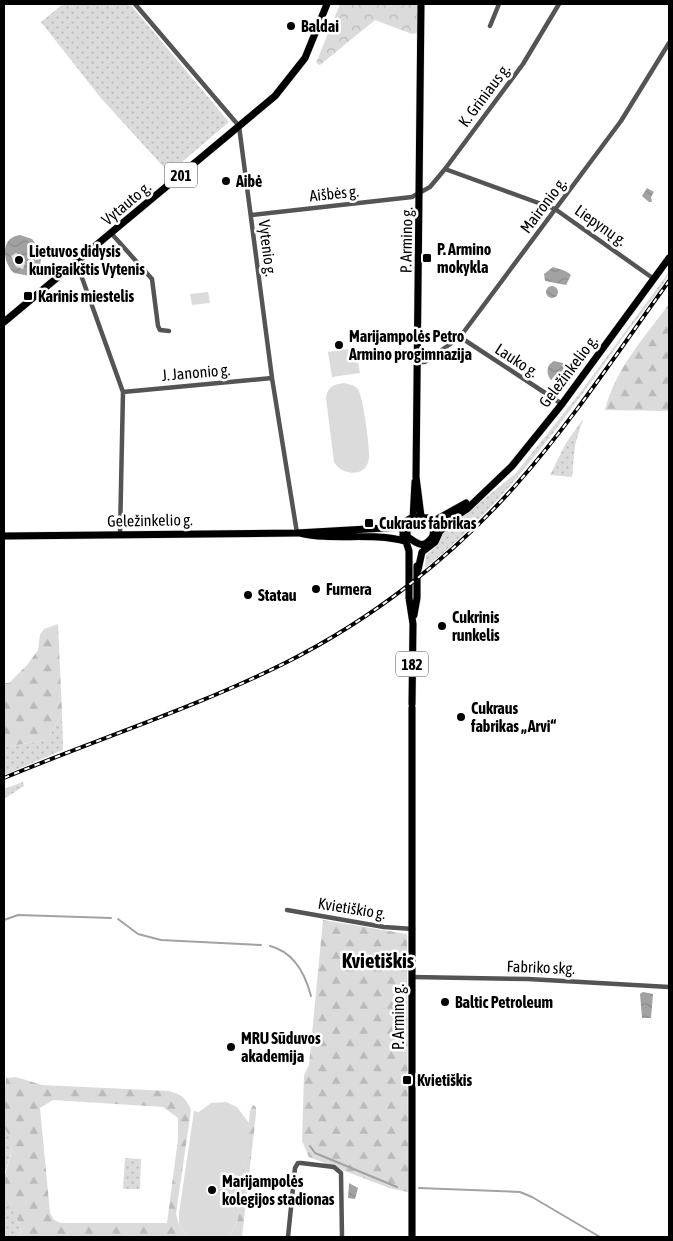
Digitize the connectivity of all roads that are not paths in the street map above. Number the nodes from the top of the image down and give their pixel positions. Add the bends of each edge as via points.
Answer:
1 (136, 4) edge
2 (327, 4) edge
3 (421, 4) edge
4 (499, 4) edge
5 (559, 4) edge
6 (490, 26) dead end
7 (669, 42) edge
8 (240, 126) junction
9 (445, 169) junction
10 (420, 194) junction
11 (555, 209) junction
12 (250, 215) junction
13 (111, 233) junction
14 (669, 258) edge
15 (76, 261) junction
16 (654, 279) junction
17 (4, 322) edge
18 (169, 331) dead end
19 (460, 337) junction
20 (418, 362) junction
21 (272, 378) junction
22 (123, 392) junction
23 (562, 404) junction
24 (416, 477) junction
25 (467, 506) junction
26 (413, 520) junction
27 (429, 521) junction
28 (403, 527) junction
29 (297, 533) junction
30 (120, 535) junction
31 (4, 536) edge
32 (405, 537) junction
33 (417, 543) junction
34 (409, 570) junction
35 (418, 570) junction
36 (413, 624) junction
37 (287, 910) dead end
38 (413, 929) junction
39 (412, 977) junction
40 (669, 987) edge
41 (288, 1237) edge
42 (342, 1237) edge
43 (412, 1237) edge

1 - 8 street
2 - 8 main road, Vytauto g. / 201 via 312,45 294,74 275,96
3 - 10 main road, P. Armino g.
4 - 6 street
5 - 9 street, K. Griniaus g. via 523,64
7 - 11 street, Maironio g. via 621,121
8 - 12 street, Vytenio g.
8 - 13 main road, Vytauto g. / 201
9 - 10 street, K. Griniaus g.
9 - 11 street, Liepynų g.
10 - 12 street, Aišbės g.
10 - 20 main road, P. Armino g.
11 - 16 street, Liepynų g.
11 - 19 street, Maironio g.
12 - 21 street, Vytenio g.
13 - 15 main road, Vytauto g. / 201
13 - 18 street via 152,280 158,326 160,330
14 - 16 main road, Geležinkelio g.
15 - 17 main road, Vytauto g. / 201
15 - 22 street
16 - 23 main road, Geležinkelio g.
19 - 20 street, Maironio g. via 424,362
19 - 23 street, Lauko g.
20 - 24 main road, P. Armino g.
21 - 22 street, J. Janonio g.
21 - 29 street, Vytenio g.
22 - 30 street
23 - 25 main road, Geležinkelio g. via 512,466
24 - 26 main road, P. Armino g.
24 - 27 main road, P. Armino g.
25 - 27 main road, Geležinkelio g.
25 - 27 main road, Geležinkelio g.
25 - 35 main road via 442,528 435,542 424,550
26 - 27 main road
26 - 27 main road via 428,524
26 - 28 main road
26 - 32 main road, P. Armino g.
27 - 33 main road via 430,541
28 - 29 main road, Geležinkelio g.
28 - 32 main road, P. Armino g.
29 - 30 main road, Geležinkelio g.
29 - 32 main road, Geležinkelio g. via 310,536
30 - 31 main road, Geležinkelio g.
32 - 33 main road
32 - 34 main road, P. Armino g. via 409,548
33 - 34 main road, P. Armino g. / 182
33 - 35 main road, P. Armino g. / 182
34 - 36 main road, P. Armino g. / 182
35 - 36 main road, P. Armino g. / 182
36 - 38 main road, P. Armino g. / 182
37 - 38 street, Kvietiškio g.
38 - 39 main road, P. Armino g. / 182
39 - 40 street, Fabriko skg. via 536,979
39 - 43 main road, P. Armino g. / 182
41 - 42 street via 298,1163 334,1167 340,1173

